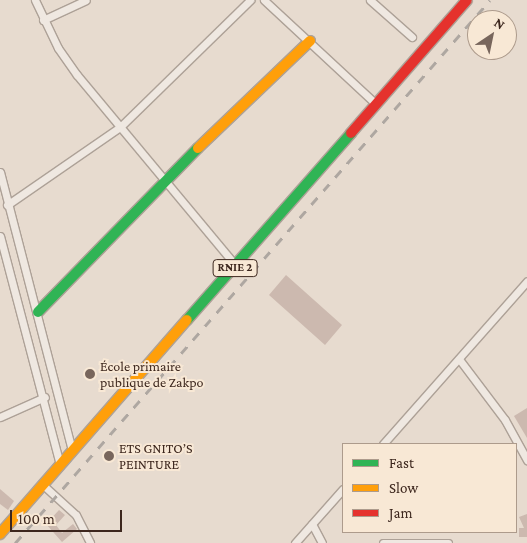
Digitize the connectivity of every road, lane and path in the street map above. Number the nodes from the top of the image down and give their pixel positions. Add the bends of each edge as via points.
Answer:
1 (35, 0) edge
2 (86, 0) edge
3 (250, 0) edge
4 (264, 0) edge
5 (370, 0) edge
6 (467, 0) edge
7 (43, 20) junction
8 (412, 37) dead end
9 (310, 41) junction
10 (376, 104) junction
11 (120, 127) junction
12 (0, 172) edge
13 (164, 181) junction
14 (7, 205) junction
15 (0, 236) edge
16 (236, 267) junction
17 (527, 281) edge
18 (38, 312) junction
19 (459, 359) junction
20 (45, 397) junction
21 (0, 417) edge
22 (384, 443) edge
23 (72, 450) junction
24 (527, 460) edge
25 (60, 465) junction
26 (42, 484) junction
27 (342, 490) edge
28 (312, 524) junction
29 (0, 534) edge
30 (90, 543) edge
31 (296, 543) edge
32 (322, 543) edge
33 (383, 543) edge
34 (448, 543) edge

1 - 7 street
2 - 7 street
3 - 11 street
4 - 9 street
5 - 8 street
6 - 10 main road, RNIE 2
7 - 11 street via 77,74
9 - 10 street
9 - 13 main road
10 - 16 main road, RNIE 2
11 - 13 street
11 - 14 street
12 - 14 street
13 - 16 street
13 - 18 main road
14 - 18 street
15 - 20 street via 7,272
16 - 23 main road, RNIE 2
17 - 19 street
18 - 23 street
19 - 22 street
19 - 24 street via 505,420
20 - 21 street
20 - 25 street
23 - 25 main road, RNIE 2
25 - 26 main road, RNIE 2
26 - 29 main road, RNIE 2
26 - 30 street via 76,515
27 - 28 street
28 - 31 street
28 - 32 street
33 - 34 street

